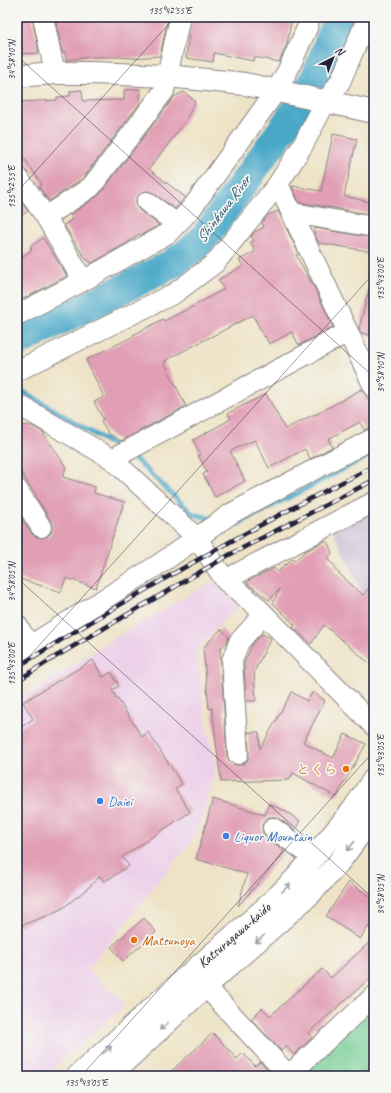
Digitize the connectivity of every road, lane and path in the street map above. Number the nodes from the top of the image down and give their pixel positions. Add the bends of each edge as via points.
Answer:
1 (43, 17) edge
2 (180, 17) edge
3 (310, 17) edge
4 (366, 17) edge
5 (55, 73) junction
6 (17, 76) edge
7 (168, 76) junction
8 (283, 92) junction
9 (321, 100) junction
10 (374, 112) edge
11 (17, 176) edge
12 (278, 184) junction
13 (147, 202) dead end
14 (293, 213) junction
15 (46, 217) junction
16 (176, 224) junction
17 (374, 227) edge
18 (83, 281) junction
19 (17, 315) edge
20 (348, 332) junction
21 (17, 371) edge
22 (374, 387) edge
23 (21, 411) edge
24 (374, 438) edge
25 (120, 454) junction
26 (17, 489) edge
27 (374, 502) edge
28 (41, 526) dead end
29 (196, 538) junction
30 (225, 580) junction
31 (264, 614) junction
32 (17, 625) edge
33 (24, 650) edge
34 (374, 726) edge
35 (238, 754) dead end
36 (374, 779) edge
37 (374, 815) edge
38 (273, 828) dead end
39 (314, 858) junction
40 (199, 979) junction
41 (374, 996) edge
42 (78, 1076) edge
43 (109, 1076) edge
44 (288, 1076) edge

1 - 5 street
2 - 7 street
3 - 8 street via 288,70
4 - 9 street via 366,24 340,82
5 - 6 street
5 - 7 street
7 - 8 street via 245,84
7 - 15 street via 164,91 91,187
8 - 9 street
8 - 16 street via 191,209
9 - 10 street
9 - 12 street via 303,145
11 - 15 street
12 - 14 street
12 - 21 street via 215,263 175,293
13 - 16 street
14 - 17 street
14 - 20 street
15 - 18 street
16 - 18 street via 168,232
18 - 19 street
20 - 22 street
20 - 25 street
23 - 25 street
24 - 29 street via 221,521
25 - 29 street
26 - 28 street
27 - 30 street
29 - 30 street
29 - 33 street via 161,564
30 - 31 street
31 - 34 street
31 - 35 street via 239,642 232,661
32 - 33 street
36 - 39 street, Katsuragawa-kaido via 353,810
37 -> 40 street, Katsuragawa-kaido via 336,866 310,894
38 - 39 street
40 -> 39 street, Katsuragawa-kaido
42 -> 40 street, Katsuragawa-kaido
40 -> 43 street, Katsuragawa-kaido
40 - 44 street
41 - 44 street

